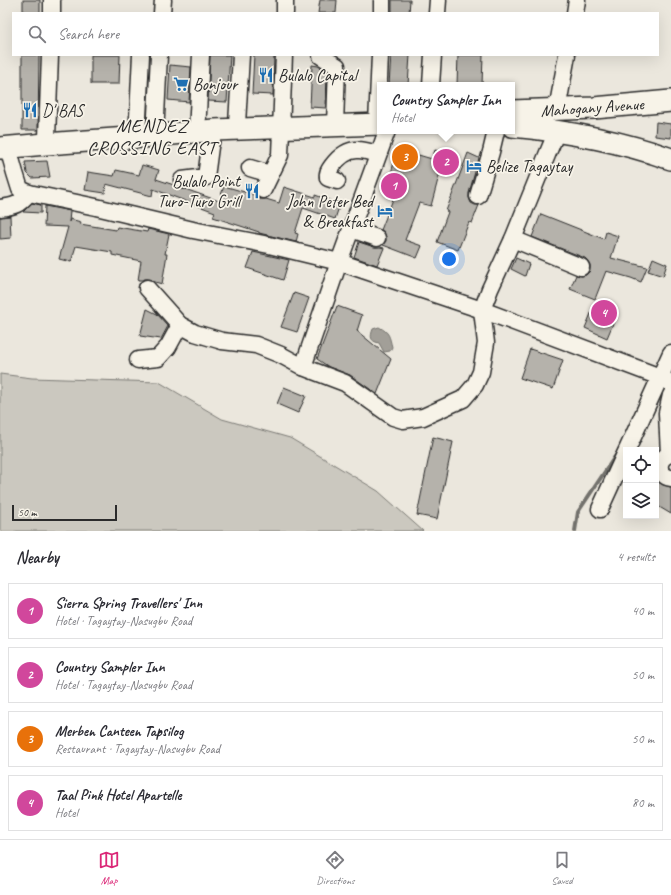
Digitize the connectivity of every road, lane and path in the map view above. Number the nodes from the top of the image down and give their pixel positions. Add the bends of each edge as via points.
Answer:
1 (52, 0) edge
2 (162, 0) edge
3 (285, 0) edge
4 (382, 0) edge
5 (438, 0) edge
6 (577, 0) edge
7 (52, 12) edge
8 (162, 12) edge
9 (285, 12) edge
10 (382, 12) edge
11 (437, 12) edge
12 (575, 12) edge
13 (50, 56) edge
14 (140, 56) edge
15 (160, 56) edge
16 (201, 56) edge
17 (241, 56) edge
18 (284, 56) edge
19 (321, 56) edge
20 (380, 56) edge
21 (433, 56) edge
22 (567, 56) edge
23 (380, 82) edge
24 (431, 82) edge
25 (671, 101) edge
26 (594, 108) junction
27 (557, 110) junction
28 (515, 111) edge
29 (335, 125) junction
30 (377, 126) edge
31 (515, 126) edge
32 (280, 127) junction
33 (238, 129) junction
34 (205, 131) junction
35 (557, 131) junction
36 (380, 134) edge
37 (495, 134) edge
38 (588, 136) junction
39 (146, 137) junction
40 (46, 144) junction
41 (4, 148) edge
42 (378, 154) junction
43 (671, 159) edge
44 (250, 168) dead end
45 (270, 174) junction
46 (182, 180) dead end
47 (337, 181) dead end
48 (263, 190) dead end
49 (29, 193) junction
50 (478, 196) dead end
51 (0, 208) edge
52 (351, 229) junction
53 (377, 238) dead end
54 (513, 239) junction
55 (339, 262) junction
56 (581, 267) dead end
57 (147, 288) dead end
58 (482, 310) junction
59 (180, 325) junction
60 (671, 353) edge
61 (138, 360) dead end
62 (303, 367) junction
63 (665, 380) edge
64 (671, 395) edge
65 (669, 434) edge
66 (628, 447) edge
67 (670, 454) edge
68 (623, 458) edge
69 (671, 478) edge
70 (600, 509) dead end

1 - 7 street
2 - 8 street
3 - 9 street
4 - 10 street
5 - 11 street
6 - 12 street
13 - 40 street
14 - 39 street
15 - 39 street
16 - 34 street
17 - 33 street
18 - 32 street
19 - 29 street via 337,66
20 - 23 street
21 - 24 street
22 - 27 street
25 - 26 main road, Mahogany Avenue
26 - 27 main road, Mahogany Avenue
26 - 38 main road via 583,116 583,130
27 - 28 main road, Mahogany Avenue
29 - 30 main road
29 - 32 main road
31 - 35 main road
32 - 33 main road
32 - 45 street via 280,156
33 - 34 main road
34 - 39 main road
34 - 46 street via 210,146 206,177
35 - 38 main road
35 - 54 street
36 - 42 street
37 - 50 street
38 - 43 main road
39 - 40 main road
40 - 41 main road
41 - 49 street via 20,189
42 - 47 street via 358,150 346,152 335,162 327,175 328,178
42 - 52 street
44 - 45 street
45 - 48 street
49 - 51 street via 21,202
49 - 55 street
52 - 53 street
52 - 55 street
54 - 56 street
54 - 58 street
55 - 58 street
55 - 62 street
57 - 59 street
58 - 62 street via 486,343 481,372 475,385 463,399 423,417 403,420 393,417 345,383
58 - 63 street
59 - 61 street via 168,347 158,358
59 - 62 street via 195,333 222,341 256,345
60 - 63 street
63 - 66 street
64 - 65 street via 667,413
65 - 67 street
67 - 69 street via 660,462 660,470 666,477
68 - 70 street

